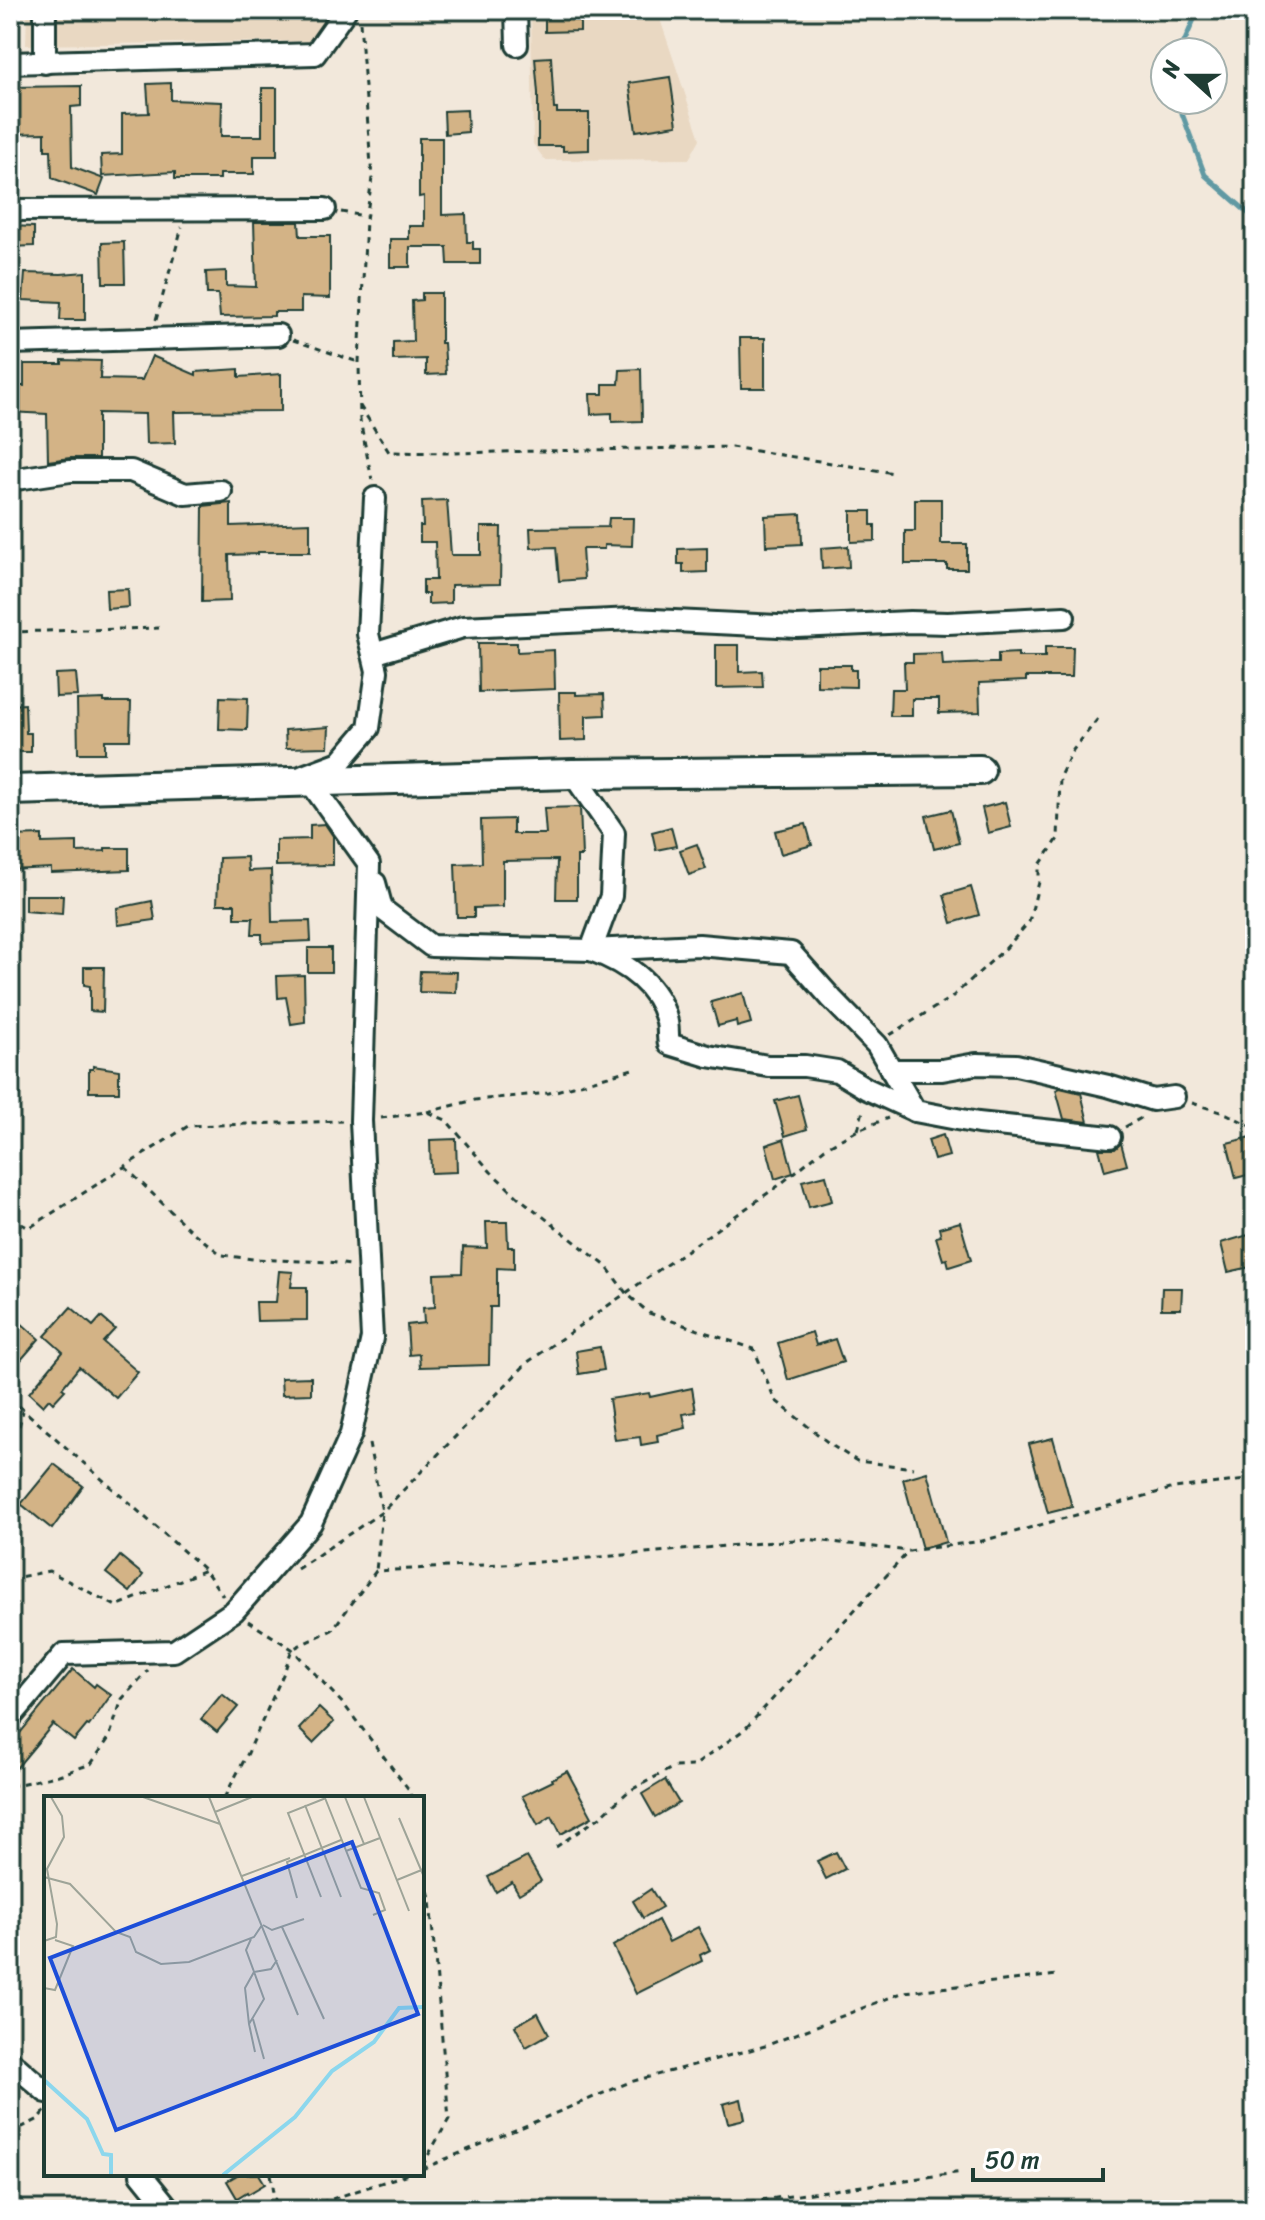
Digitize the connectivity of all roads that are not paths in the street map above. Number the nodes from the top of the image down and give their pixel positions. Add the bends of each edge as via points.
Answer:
1 (45, 10) edge
2 (346, 10) edge
3 (516, 10) edge
4 (517, 45) dead end
5 (10, 63) edge
6 (45, 63) junction
7 (325, 209) road end
8 (10, 210) edge
9 (278, 335) road end
10 (10, 343) edge
11 (10, 480) edge
12 (221, 491) dead end
13 (375, 498) road end
14 (1064, 617) dead end
15 (373, 654) junction
16 (980, 770) dead end
17 (573, 774) junction
18 (298, 782) junction
19 (10, 790) edge
20 (369, 864) junction
21 (591, 950) junction
22 (891, 1070) junction
23 (1174, 1097) dead end
24 (915, 1111) junction
25 (1110, 1137) dead end
26 (10, 1718) edge
27 (10, 2061) edge
28 (44, 2090) edge
29 (143, 2176) edge
30 (170, 2210) edge

1 - 6 street
2 - 6 street via 315,54
3 - 4 street
5 - 6 street
7 - 8 street
9 - 10 street
11 - 12 street via 70,471 131,471 185,494
13 - 15 street via 368,634
14 - 15 street via 797,627 633,619 463,627
15 - 18 street via 377,671 369,728 340,762
16 - 17 street
17 - 18 street
17 - 21 street via 614,833 611,896
18 - 19 street
18 - 20 street
20 - 21 street via 382,909 431,946
20 - 26 street via 361,1121 372,1338 351,1434 311,1523 234,1611 174,1651 64,1654
21 - 22 street via 699,945 791,953 877,1045
21 - 24 street via 613,958 653,989 667,1019 669,1044 768,1066 837,1071
22 - 23 street via 1016,1065 1153,1100
22 - 24 street
24 - 25 street
27 - 28 street
29 - 30 street

